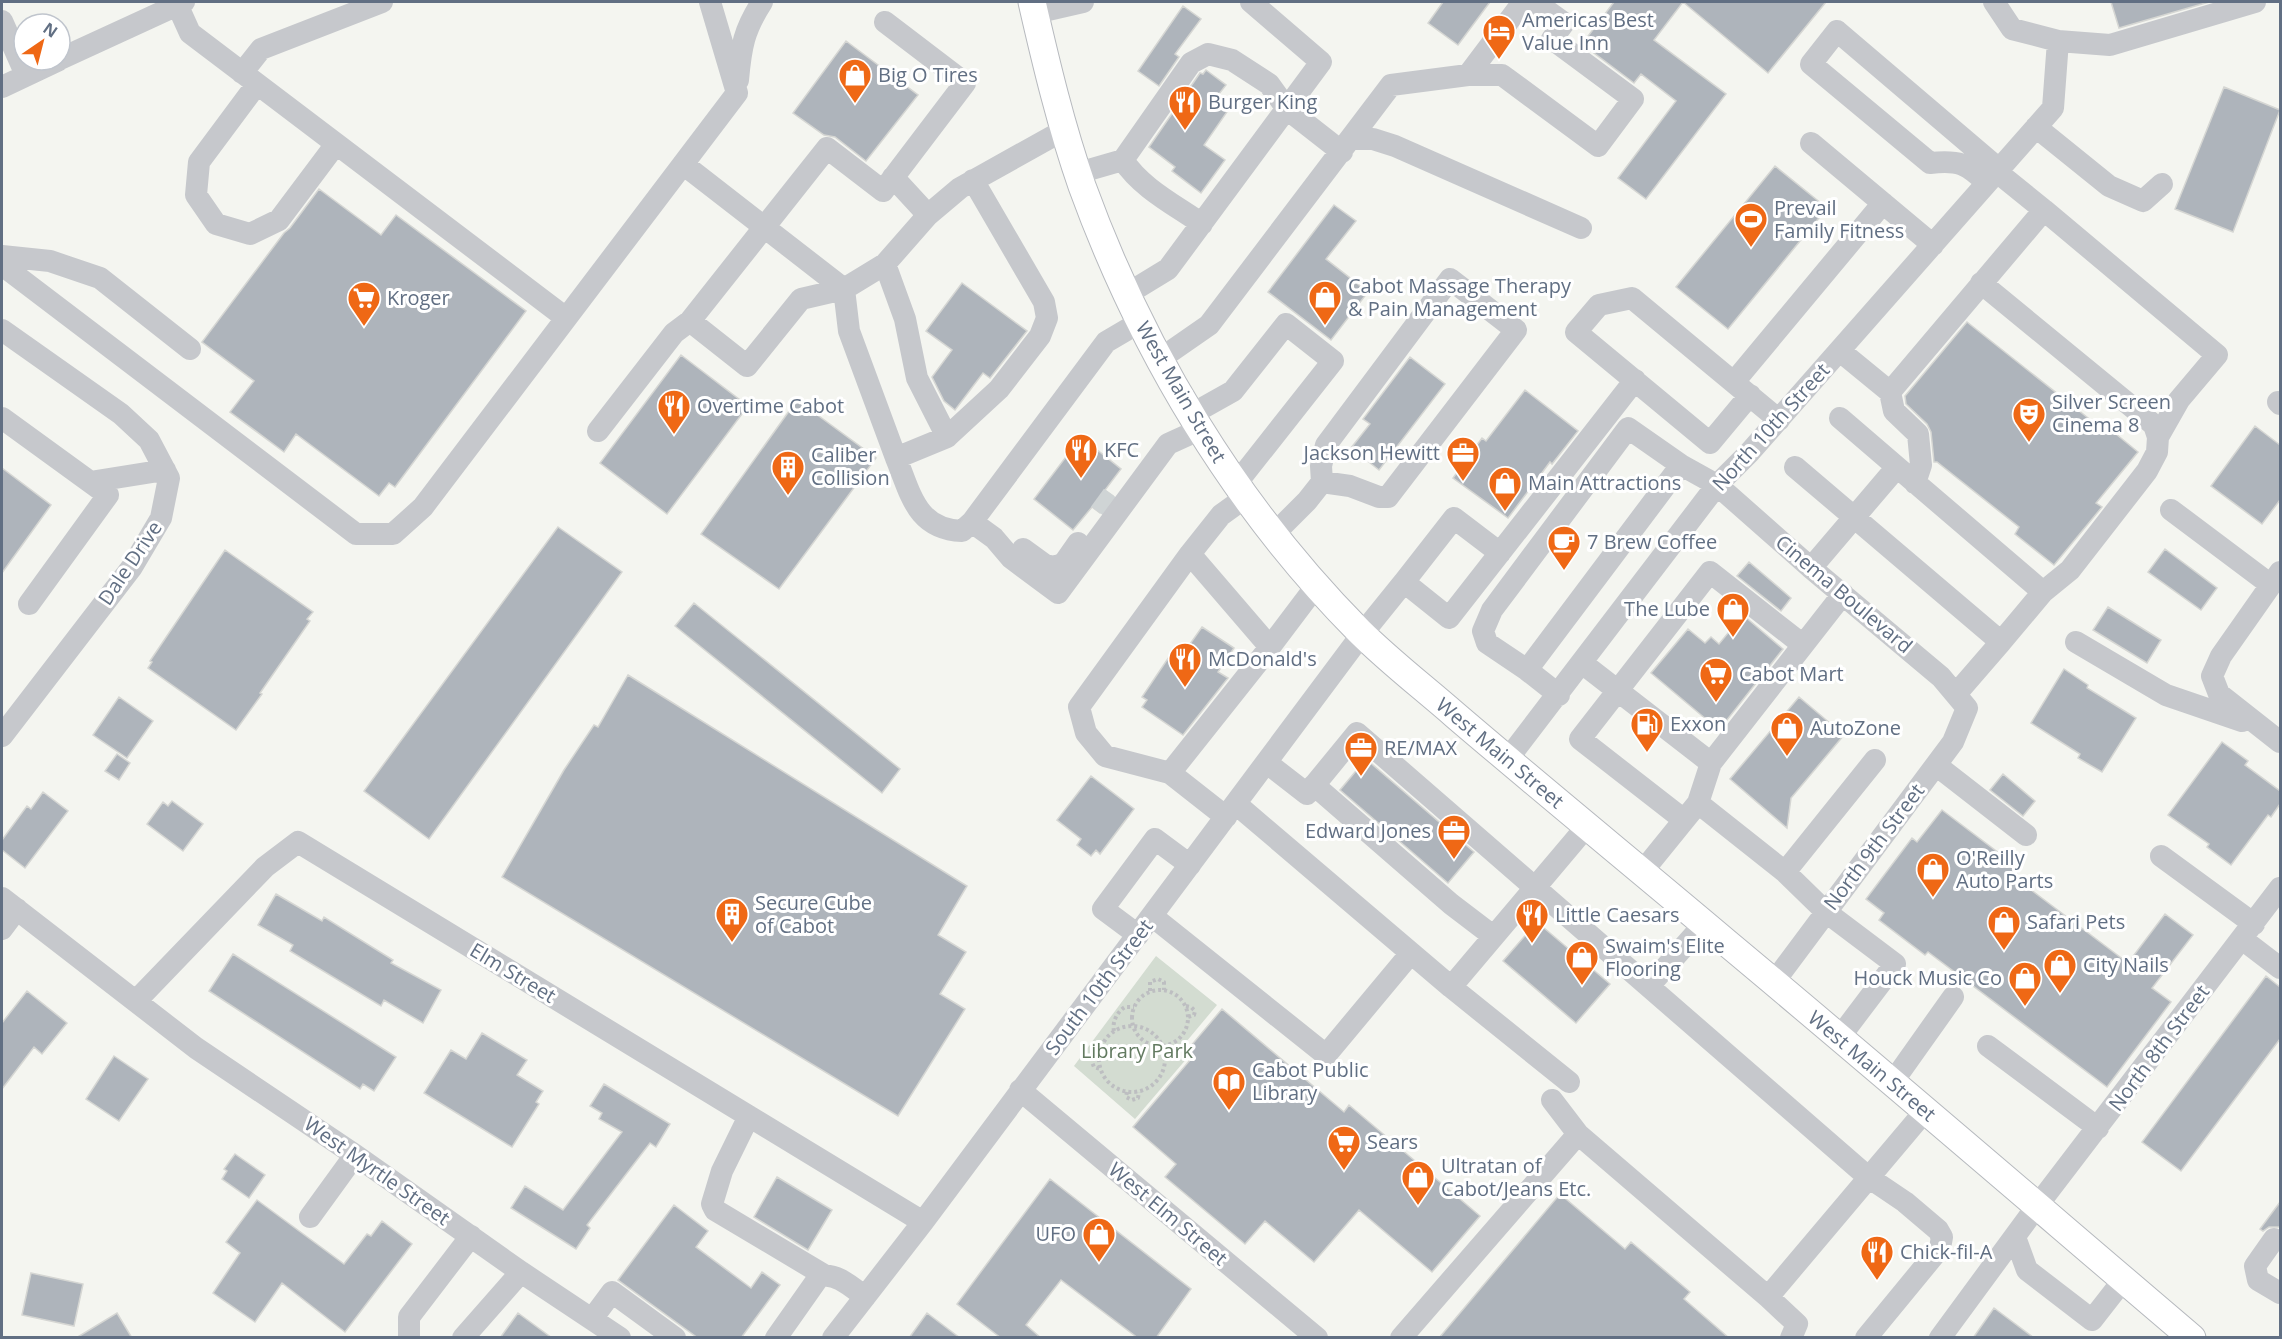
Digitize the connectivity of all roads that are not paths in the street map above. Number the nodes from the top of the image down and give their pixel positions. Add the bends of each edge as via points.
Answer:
1 (382, 2) edge
2 (710, 2) edge
3 (762, 2) edge
4 (1083, 2) edge
5 (1251, 2) edge
6 (1522, 2) edge
7 (1535, 2) edge
8 (1994, 2) edge
9 (2255, 2) edge
10 (179, 3) edge
11 (1034, 7) edge
12 (2, 21) edge
13 (885, 22) dead end
14 (2058, 41) junction
15 (72, 54) edge
16 (33, 72) edge
17 (26, 75) junction
18 (1468, 75) junction
19 (250, 78) junction
20 (2, 87) edge
21 (737, 93) junction
22 (1287, 109) junction
23 (2036, 128) junction
24 (1064, 130) junction
25 (1811, 143) dead end
26 (336, 144) junction
27 (1347, 145) junction
28 (1123, 160) junction
29 (683, 164) junction
30 (1078, 173) junction
31 (1994, 175) junction
32 (893, 177) junction
33 (973, 180) junction
34 (2162, 184) dead end
35 (1883, 203) junction
36 (2044, 210) junction
37 (928, 215) junction
38 (1202, 224) junction
39 (765, 228) junction
40 (1581, 228) dead end
41 (1933, 244) junction
42 (2, 256) edge
43 (885, 264) junction
44 (2, 265) edge
45 (1981, 283) junction
46 (844, 289) junction
47 (1127, 294) junction
48 (566, 318) junction
49 (690, 321) junction
50 (1140, 322) junction
51 (2, 330) edge
52 (190, 349) dead end
53 (1840, 351) junction
54 (1160, 359) junction
55 (1635, 380) junction
56 (1742, 388) junction
57 (1890, 392) junction
58 (2, 418) edge
59 (1840, 418) dead end
60 (1779, 420) junction
61 (1196, 421) junction
62 (598, 431) dead end
63 (947, 437) junction
64 (2158, 437) junction
65 (896, 458) junction
66 (1153, 464) junction
67 (1682, 465) junction
68 (1795, 467) dead end
69 (1897, 467) junction
70 (165, 470) junction
71 (90, 482) junction
72 (1322, 482) junction
73 (1915, 483) junction
74 (1717, 485) junction
75 (1241, 490) junction
76 (2171, 510) dead end
77 (1854, 518) junction
78 (972, 522) junction
79 (1273, 535) junction
80 (993, 538) junction
81 (1500, 553) junction
82 (1190, 554) junction
83 (1812, 568) junction
84 (2276, 578) edge
85 (1404, 582) junction
86 (1316, 586) junction
87 (2043, 592) junction
88 (1843, 594) junction
89 (29, 604) dead end
90 (1362, 634) junction
91 (2001, 642) junction
92 (2076, 642) dead end
93 (1803, 645) junction
94 (1270, 647) junction
95 (1582, 663) junction
96 (1527, 670) junction
97 (1618, 690) junction
98 (1559, 695) junction
99 (1961, 701) junction
100 (2260, 727) junction
101 (2, 736) edge
102 (2280, 742) edge
103 (1508, 760) junction
104 (1875, 760) dead end
105 (1267, 763) junction
106 (1711, 763) junction
107 (1936, 765) junction
108 (1170, 773) junction
109 (1314, 785) junction
110 (1698, 803) junction
111 (1231, 810) junction
112 (1684, 820) junction
113 (1587, 826) junction
114 (2026, 835) dead end
115 (2161, 856) dead end
116 (1190, 865) junction
117 (1642, 872) junction
118 (1785, 872) junction
119 (1535, 887) junction
120 (2280, 888) edge
121 (9, 904) edge
122 (1826, 912) junction
123 (1152, 916) junction
124 (1704, 924) junction
125 (2, 929) edge
126 (2248, 931) junction
127 (1138, 935) junction
128 (1493, 936) junction
129 (1411, 953) junction
130 (2280, 968) edge
131 (1774, 982) junction
132 (1649, 986) junction
133 (1450, 987) junction
134 (1953, 997) dead end
135 (136, 1001) junction
136 (1839, 1038) junction
137 (1988, 1046) dead end
138 (1569, 1082) dead end
139 (1892, 1083) junction
140 (1020, 1090) junction
141 (1552, 1100) dead end
142 (1925, 1111) junction
143 (750, 1116) junction
144 (2098, 1128) junction
145 (1578, 1134) junction
146 (355, 1155) junction
147 (1868, 1177) junction
148 (2037, 1206) junction
149 (310, 1217) dead end
150 (923, 1222) junction
151 (471, 1236) junction
152 (2015, 1237) junction
153 (2274, 1239) dead end
154 (521, 1272) junction
155 (824, 1275) junction
156 (2124, 1279) junction
157 (2276, 1289) edge
158 (1767, 1296) junction
159 (865, 1297) junction
160 (592, 1319) junction
161 (409, 1338) edge
162 (463, 1338) edge
163 (620, 1338) edge
164 (675, 1338) edge
165 (776, 1338) edge
166 (833, 1338) edge
167 (1317, 1338) edge
168 (1401, 1338) edge
169 (1791, 1338) edge
170 (1866, 1338) edge
171 (1940, 1338) edge
172 (2192, 1338) edge

1 - 19 street via 261,49
2 - 21 street
3 - 21 street via 749,22 741,48
4 - 11 street
5 - 22 street via 1321,62
6 - 18 street
7 - 18 street via 1564,23 1552,39 1633,99 1598,146 1502,75
8 - 14 street via 2012,29
9 - 14 street via 2110,45
10 - 15 street
10 - 19 street via 190,33
11 - 24 main road, West Main Street
12 - 17 street
13 - 32 street via 965,83
14 - 23 street, North 10th Street via 2053,108
16 - 17 street
17 - 20 street
18 - 27 street via 1391,85
19 - 26 street
19 - 26 street via 199,162 196,195 216,224 250,234 279,220
21 - 29 street
22 - 27 street
22 - 28 street via 1269,84 1232,60 1208,54 1191,63
22 - 38 street
23 - 31 street, North 10th Street
23 - 34 street via 2109,186 2143,201
24 - 30 main road, West Main Street
24 - 33 street
25 - 35 street
26 - 48 street
27 - 40 street via 1373,139 1395,146
27 - 54 street via 1209,325
28 - 30 street
28 - 38 street via 1154,191
29 - 39 street
29 - 48 street
30 - 47 main road, West Main Street
31 - 31 street via 1837,31 1811,64 1929,163 1948,161
31 - 36 street
31 - 41 street, North 10th Street
32 - 37 street
32 - 39 street via 883,191 827,148
33 - 37 street
33 - 63 street via 1044,302 1047,318 1040,336 999,389
35 - 41 street
35 - 56 street
36 - 45 street
36 - 64 street, North 9th Street via 2217,355 2179,400
37 - 43 street
38 - 47 street via 1168,269
39 - 46 street
39 - 49 street
41 - 53 street, North 10th Street
42 - 52 street via 50,261 100,278
43 - 46 street
43 - 63 street via 905,319 917,378
44 - 48 street via 356,534 393,534 423,507
45 - 57 street
45 - 64 street via 2154,425
46 - 49 street via 801,299 747,366
46 - 65 street via 849,331
47 - 50 main road, West Main Street
49 - 62 street via 674,333
50 - 54 main road, West Main Street
50 - 78 street via 1106,342
51 - 70 street, Dale Drive via 121,414 149,440
53 - 57 street
53 - 60 street, North 10th Street
54 - 61 main road, West Main Street
55 - 56 street via 1710,443
55 - 56 street via 1576,332 1599,305 1632,298
55 - 81 street
56 - 60 street
57 - 73 street via 1894,411 1918,434 1921,465
58 - 71 street
59 - 69 street
60 - 74 street, North 10th Street
61 - 66 street via 1168,444
61 - 75 main road, West Main Street
61 - 75 street via 1233,391 1286,324 1333,361
63 - 65 street
64 - 87 street, North 9th Street via 2157,452 2146,471 2070,570
65 - 78 street via 915,504 926,519 948,530 962,531
66 - 80 street via 1118,489 1064,563 1055,567 1045,565 1020,546
66 - 80 street via 1058,593 1011,558
67 - 74 street, Cinema Boulevard
67 - 96 street
67 - 96 street, Cinema Boulevard via 1628,428 1620,437 1492,609 1483,631 1487,643
68 - 77 street
69 - 73 street
69 - 77 street
70 - 71 street
70 - 101 street, Dale Drive via 170,478 161,518 132,567
71 - 89 street via 108,495
72 - 72 street via 1388,497 1516,330 1450,279 1326,445
72 - 79 street
73 - 87 street
74 - 83 street, Cinema Boulevard
74 - 95 street, North 10th Street
75 - 79 main road, West Main Street
75 - 82 street
76 - 84 street
77 - 83 street
77 - 91 street
78 - 80 street
79 - 86 main road, West Main Street
81 - 85 street, South 10th Street via 1454,518
81 - 85 street via 1449,618
82 - 94 street
82 - 108 street via 1079,707 1086,733 1105,756
83 - 88 street, Cinema Boulevard
84 - 100 street via 2220,656 2212,676 2219,694
85 - 90 street, South 10th Street
86 - 90 main road, West Main Street
86 - 94 street
87 - 91 street, North 9th Street
88 - 93 street
88 - 99 street, Cinema Boulevard via 1941,676
90 - 103 main road, West Main Street
90 - 105 street, South 10th Street
91 - 99 street, North 9th Street
92 - 100 street via 2166,695
93 - 97 street via 1710,572
93 - 106 street
94 - 108 street
95 - 97 street
95 - 98 street, North 10th Street
96 - 98 street
97 - 106 street
97 - 112 street via 1580,739
98 - 103 street, North 10th Street
99 - 107 street, North 9th Street via 1953,742
100 - 102 street
103 - 113 main road, West Main Street
104 - 118 street
105 - 109 street via 1307,794
105 - 111 street, South 10th Street
106 - 110 street
107 - 114 street
107 - 122 street, North 9th Street
108 - 111 street
109 - 119 street via 1357,733
109 - 128 street
110 - 112 street
110 - 118 street
111 - 116 street, South 10th Street
111 - 129 street
112 - 117 street
113 - 117 main road, West Main Street
113 - 119 street
115 - 126 street
116 - 123 street, South 10th Street
116 - 127 street via 1155,839 1103,909
117 - 124 main road, West Main Street
118 - 122 street
119 - 128 street
119 - 132 street
120 - 126 street, North 8th Street
121 - 125 street
121 - 135 street, West Myrtle Street
122 - 131 street, North 9th Street
122 - 136 street via 1895,964
123 - 127 street, South 10th Street
123 - 129 street via 1326,1055
124 - 131 main road, West Main Street
124 - 132 street
126 - 130 street
126 - 144 street, North 8th Street
127 - 140 street, South 10th Street
128 - 133 street
129 - 133 street
131 - 136 main road, West Main Street
132 - 147 street
133 - 138 street
134 - 139 street
135 - 143 street, Elm Street via 265,867 298,842
135 - 146 street, West Myrtle Street via 196,1048
136 - 139 main road, West Main Street
137 - 144 street
139 - 142 main road, West Main Street
140 - 150 street, South 10th Street
140 - 167 street, West Elm Street
141 - 145 street
142 - 147 street
142 - 148 main road, West Main Street
143 - 150 street, Elm Street
143 - 155 street via 712,1204 715,1210
144 - 148 street, North 8th Street
145 - 158 street
145 - 168 street
146 - 149 street
146 - 151 street, West Myrtle Street
147 - 158 street
147 - 170 street via 1905,1202 1942,1237 1940,1248
148 - 152 street, North 8th Street
148 - 156 main road, West Main Street
150 - 159 street, South 10th Street
151 - 154 street, West Myrtle Street
151 - 161 street via 409,1317
152 - 156 street via 2027,1270 2092,1320
152 - 171 street, North 8th Street
153 - 157 street via 2255,1266 2258,1280
154 - 160 street, West Myrtle Street
154 - 162 street
155 - 159 street via 836,1278
155 - 165 street
156 - 172 main road, West Main Street
158 - 169 street via 1797,1324
159 - 166 street, South 10th Street
160 - 163 street, West Myrtle Street
160 - 164 street via 612,1292

